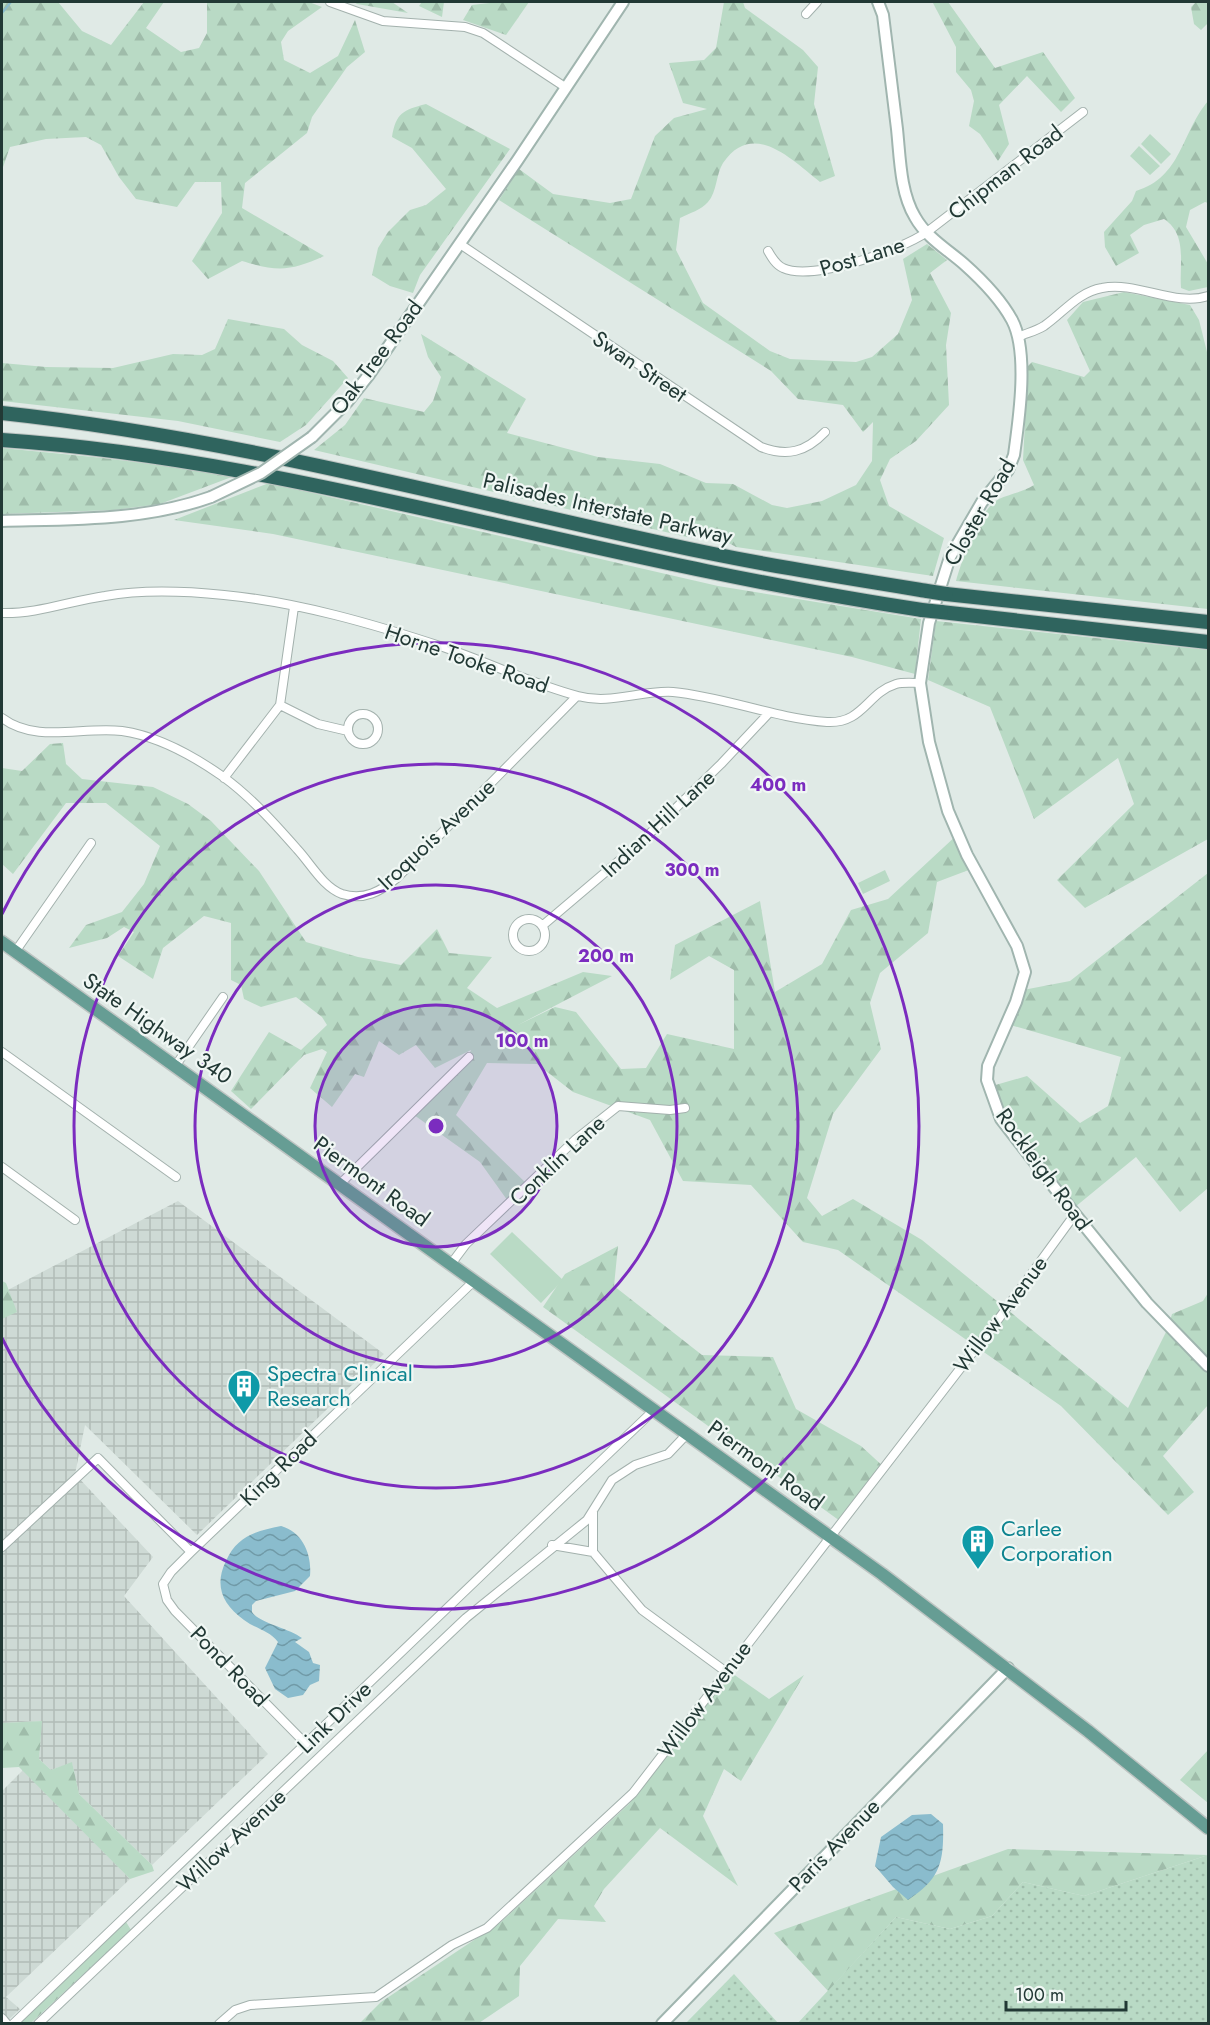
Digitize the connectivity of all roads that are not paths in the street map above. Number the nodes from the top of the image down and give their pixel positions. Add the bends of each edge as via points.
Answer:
1 (330, 2) edge
2 (623, 2) edge
3 (817, 2) edge
4 (878, 2) edge
5 (807, 14) dead end
6 (566, 87) junction
7 (1083, 112) dead end
8 (927, 232) junction
9 (460, 244) junction
10 (768, 251) dead end
11 (1209, 296) edge
12 (1018, 337) junction
13 (2, 413) edge
14 (825, 432) dead end
15 (2, 440) edge
16 (2, 521) edge
17 (294, 607) junction
18 (2, 613) edge
19 (1209, 622) edge
20 (1209, 642) edge
21 (920, 683) junction
22 (577, 696) junction
23 (280, 705) junction
24 (768, 714) junction
25 (2, 718) edge
26 (348, 730) junction
27 (224, 778) junction
28 (948, 811) joint
29 (92, 843) dead end
30 (542, 926) junction
31 (2, 942) edge
32 (15, 952) junction
33 (223, 997) dead end
34 (2, 1052) edge
35 (469, 1057) dead end
36 (176, 1065) junction
37 (685, 1108) dead end
38 (290, 1147) joint
39 (2, 1167) edge
40 (176, 1177) dead end
41 (341, 1183) junction
42 (1075, 1214) junction
43 (75, 1220) dead end
44 (451, 1264) junction
45 (474, 1281) junction
46 (1209, 1366) edge
47 (654, 1410) junction
48 (687, 1434) junction
49 (593, 1512) junction
50 (829, 1535) junction
51 (552, 1545) junction
52 (2, 1547) edge
53 (190, 1552) junction
54 (593, 1552) junction
55 (163, 1584) joint
56 (1008, 1668) junction
57 (725, 1671) junction
58 (306, 1744) junction
59 (1209, 1828) edge
60 (2, 2018) edge
61 (47, 2020) edge
62 (7, 2024) edge
63 (13, 2024) edge
64 (38, 2024) edge
65 (219, 2024) edge
66 (662, 2024) edge

1 - 6 street via 383,21 465,27 483,33
2 - 6 street, Oak Tree Road
3 - 5 street
4 - 8 street, Closter Road via 883,15 904,185 916,219
6 - 9 street, Oak Tree Road
7 - 8 street, Chipman Road
8 - 10 street, Post Lane via 900,249 821,271 802,273 784,269
8 - 12 street, Closter Road via 986,285 1013,321
9 - 14 street, Swan Street via 761,447 790,453 805,449
9 - 16 street, Oak Tree Road, bridge via 364,382 312,437 261,472 211,497 172,508 132,515
11 - 12 street via 1185,298 1128,287 1102,288 1081,295 1042,327
12 - 21 street, Closter Road via 1021,359 1014,455 950,557 929,623
13 - 19 highway, Palisades Interstate Parkway, bridge via 223,444 669,545 927,591
15 - 20 highway, Palisades Interstate Parkway, bridge via 142,453 248,471 703,571 922,609
17 - 18 street, Horne Tooke Road via 224,595 133,591 41,610
17 - 22 street, Horne Tooke Road via 443,647
17 - 23 street
21 - 24 street, Horne Tooke Road via 897,684 880,692 848,721
21 - 28 street, Closter Road via 929,742
22 - 24 street, Horne Tooke Road via 612,699 673,692
22 - 27 street, Iroquois Avenue via 397,878 370,895 342,894 328,886 276,826
23 - 26 street via 318,724
23 - 27 street
24 - 30 street, Indian Hill Lane via 641,842
25 - 27 street, Iroquois Avenue via 23,729 44,733 122,731 149,738 175,748
26 - 26 street via 354,741 363,744 376,737 378,728 374,718 360,713 351,719
28 - 42 street, Rockleigh Road via 1017,946 1025,972 1020,993 988,1066 987,1080 1001,1119
29 - 32 street
30 - 30 street, Indian Hill Lane via 533,920 523,921 515,928 516,944 528,951 538,949 545,936
31 - 32 main road, State Highway 340
32 - 36 main road, State Highway 340
33 - 36 street
34 - 40 street
35 - 41 street
36 - 38 main road, State Highway 340
37 - 44 street, Conklin Lane via 611,1110 466,1244
38 - 41 main road, Piermont Road
39 - 43 street
41 - 44 main road, Piermont Road
42 - 46 street, Rockleigh Road via 1147,1303
42 - 50 street, Willow Avenue via 1000,1317
44 - 45 main road, Piermont Road
45 - 47 main road, Piermont Road
45 - 53 street, King Road
47 - 48 main road, Piermont Road
47 - 58 street, Link Drive
48 - 49 street, Willow Avenue via 668,1454 635,1465 612,1480
48 - 50 main road, Piermont Road
49 - 51 street, Willow Avenue
49 - 54 street
50 - 56 main road, Piermont Road
50 - 57 street, Willow Avenue
51 - 54 street
51 - 61 street, Willow Avenue via 442,1640
52 - 53 street via 98,1458
53 - 55 street, King Road
54 - 57 street via 642,1610
55 - 58 street, Pond Road via 175,1611
56 - 59 main road, Piermont Road
56 - 66 street, Paris Avenue
57 - 65 street, Willow Avenue via 633,1793 487,1928 452,1945 376,1997 250,2005 235,2010
58 - 63 street, Link Drive
60 - 62 street
61 - 64 street, Willow Avenue

